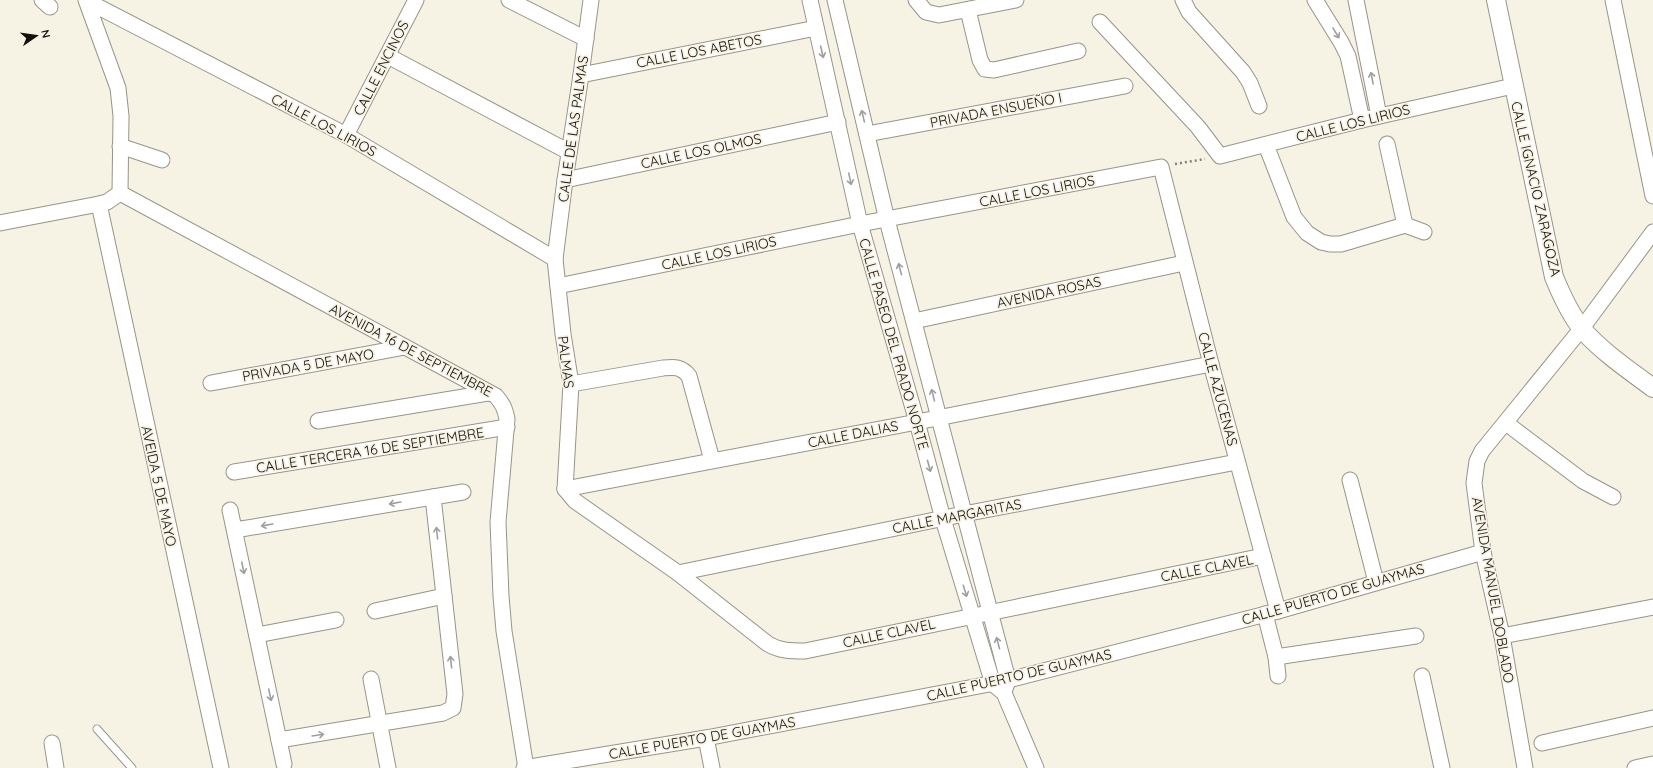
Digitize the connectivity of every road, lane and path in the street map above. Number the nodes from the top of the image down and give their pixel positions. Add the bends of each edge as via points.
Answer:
1 (416, 0) edge
2 (509, 0) edge
3 (591, 0) edge
4 (810, 0) edge
5 (835, 0) edge
6 (916, 0) edge
7 (1016, 0) edge
8 (1182, 0) edge
9 (1315, 0) edge
10 (1356, 0) edge
11 (1496, 0) edge
12 (1613, 0) edge
13 (87, 1) edge
14 (968, 10) junction
15 (1100, 22) dead end
16 (816, 28) junction
17 (586, 39) junction
18 (1078, 50) dead end
19 (388, 56) junction
20 (1368, 60) junction
21 (1351, 65) junction
22 (581, 75) junction
23 (1126, 86) dead end
24 (1513, 86) junction
25 (1259, 106) dead end
26 (1379, 116) junction
27 (1362, 120) junction
28 (838, 122) junction
29 (867, 134) junction
30 (346, 135) junction
31 (1387, 144) dead end
32 (1266, 145) junction
33 (120, 146) junction
34 (569, 152) junction
35 (1220, 156) junction
36 (162, 160) dead end
37 (1160, 167) junction
38 (565, 180) junction
39 (120, 193) junction
40 (1653, 196) edge
41 (99, 204) junction
42 (887, 220) junction
43 (0, 222) edge
44 (860, 224) junction
45 (1405, 226) junction
46 (1424, 232) dead end
47 (1653, 232) edge
48 (555, 259) junction
49 (1184, 263) junction
50 (558, 286) junction
51 (914, 321) junction
52 (1582, 328) junction
53 (404, 347) junction
54 (1211, 364) junction
55 (211, 383) dead end
56 (571, 384) junction
57 (1653, 388) edge
58 (488, 392) junction
59 (939, 418) junction
60 (318, 421) dead end
61 (917, 422) junction
62 (1506, 423) junction
63 (507, 427) junction
64 (712, 460) junction
65 (1237, 462) junction
66 (234, 472) dead end
67 (1350, 480) dead end
68 (565, 489) junction
69 (463, 492) dead end
70 (433, 497) junction
71 (1613, 497) dead end
72 (230, 510) dead end
73 (964, 514) junction
74 (943, 519) junction
75 (235, 530) junction
76 (1484, 552) junction
77 (1263, 556) junction
78 (678, 573) junction
79 (1376, 582) junction
80 (444, 596) junction
81 (1653, 607) edge
82 (375, 611) dead end
83 (989, 612) junction
84 (1272, 612) junction
85 (972, 616) junction
86 (336, 620) dead end
87 (257, 636) junction
88 (1416, 636) dead end
89 (1502, 636) junction
90 (1276, 657) junction
91 (1278, 676) dead end
92 (1422, 676) dead end
93 (371, 679) dead end
94 (1002, 685) junction
95 (1653, 718) edge
96 (380, 725) junction
97 (97, 729) dead end
98 (706, 738) junction
99 (279, 740) junction
100 (1542, 742) dead end
101 (52, 743) dead end
102 (284, 764) dead end
103 (1653, 764) edge
104 (56, 768) edge
105 (132, 768) edge
106 (221, 768) edge
107 (388, 768) edge
108 (525, 768) edge
109 (712, 768) edge
110 (1036, 768) edge
111 (1439, 768) edge
112 (1525, 768) edge
113 (1635, 768) edge

1 - 19 street, CALLE ENCINOS
2 - 17 street
3 - 17 street, CALLE DE LAS PALMAS
4 - 16 street, CALLE PASEO DEL PRADO NORTE
29 -> 5 street, CALLE PASEO DEL PRADO NORTE
6 - 14 street via 922,9 933,14
7 - 14 street
8 - 25 street via 1244,72
9 -> 21 street via 1341,42
10 - 20 street
11 - 24 street, CALLE IGNACIO ZARAGOZA
12 - 40 street
13 - 30 street, CALLE LOS LIRIOS
13 - 33 street via 118,88 121,116
14 - 18 street via 980,60 985,69 994,70
15 - 35 street via 1198,128
16 - 22 street, CALLE LOS ABETOS
16 -> 28 street, CALLE PASEO DEL PRADO NORTE
17 - 22 street, CALLE DE LAS PALMAS
19 - 30 street, CALLE ENCINOS
19 - 34 street
20 - 21 street
26 -> 20 street
21 - 27 street
22 - 34 street, CALLE DE LAS PALMAS
23 - 29 street, PRIVADA ENSUEÑO I
24 - 26 street, CALLE LOS LIRIOS
24 - 52 street, CALLE IGNACIO ZARAGOZA via 1554,277
26 - 27 street, CALLE LOS LIRIOS
27 - 32 street, CALLE LOS LIRIOS
28 - 38 street, CALLE LOS OLMOS
28 -> 44 street, CALLE PASEO DEL PRADO NORTE
29 - 42 street, CALLE PASEO DEL PRADO NORTE
30 - 48 street, CALLE LOS LIRIOS
31 - 45 street
32 - 35 street, CALLE LOS LIRIOS
32 - 45 street via 1294,216 1307,233 1321,242 1341,244
33 - 36 street
33 - 39 street
34 - 38 street, CALLE DE LAS PALMAS
35 - 37 path
37 - 42 street, CALLE LOS LIRIOS
37 - 49 street, CALLE AZUCENAS
38 - 48 street, CALLE DE LAS PALMAS
39 - 41 street
39 - 53 street, AVENIDA 16 DE SEPTIEMBRE
41 - 43 street
41 - 106 street, AVEIDA 5 DE MAYO
42 - 44 street, CALLE LOS LIRIOS
51 -> 42 street, CALLE PASEO DEL PRADO NORTE
44 - 50 street, CALLE LOS LIRIOS
44 - 61 street, CALLE PASEO DEL PRADO NORTE
45 - 46 street
47 - 52 street, AVENIDA MANUEL DOBLADO
48 - 50 street, PALMAS
49 - 51 street, AVENIDA ROSAS
49 - 54 street, CALLE AZUCENAS
50 - 56 street, PALMAS
59 -> 51 street, CALLE PASEO DEL PRADO NORTE
52 - 57 street, CALLE IGNACIO ZARAGOZA via 1608,354
52 - 62 street, AVENIDA MANUEL DOBLADO
53 - 55 street, PRIVADA 5 DE MAYO
53 - 58 street, AVENIDA 16 DE SEPTIEMBRE
54 - 59 street, CALLE DALIAS
54 - 65 street, CALLE AZUCENAS
56 - 64 street via 675,366 681,368 689,376
56 - 68 street, PALMAS
58 - 60 street
58 - 63 street, AVENIDA 16 DE SEPTIEMBRE via 496,396 506,410
59 - 61 street, CALLE DALIAS
59 - 73 street, CALLE PASEO DEL PRADO NORTE
61 - 64 street, CALLE DALIAS
61 -> 74 street, CALLE PASEO DEL PRADO NORTE
62 - 71 street via 1583,481
62 - 76 street, AVENIDA MANUEL DOBLADO via 1482,451 1475,472 1474,483
63 - 66 street, CALLE TERCERA 16 DE SEPTIEMBRE
63 - 108 street, AVENIDA 16 DE SEPTIEMBRE via 498,522 501,596
64 - 68 street, CALLE DALIAS
65 - 73 street, CALLE MARGARITAS
65 - 77 street, CALLE AZUCENAS
67 - 79 street
68 - 78 street, CALLE CLAVEL via 575,501
69 - 70 street
70 -> 75 street
80 -> 70 street
72 - 75 street
73 - 74 street, CALLE MARGARITAS
73 - 83 street, CALLE PASEO DEL PRADO NORTE
74 - 78 street, CALLE MARGARITAS
74 -> 85 street, CALLE PASEO DEL PRADO NORTE
75 -> 87 street
76 - 79 street, CALLE PUERTO DE GUAYMAS
76 - 89 street, AVENIDA MANUEL DOBLADO
77 - 83 street, CALLE CLAVEL
77 - 84 street, CALLE AZUCENAS
78 - 85 street, CALLE CLAVEL via 768,644 778,649 805,651
79 - 84 street, CALLE PUERTO DE GUAYMAS
80 - 82 street
96 -> 80 street via 443,713 453,708 455,694
81 - 89 street
83 - 85 street, CALLE CLAVEL
94 -> 83 street, CALLE PASEO DEL PRADO NORTE
84 - 90 street, CALLE AZUCENAS
84 - 94 street, CALLE PUERTO DE GUAYMAS
85 - 94 street, CALLE PASEO DEL PRADO NORTE
86 - 87 street
87 -> 99 street
88 - 90 street
89 - 112 street, AVENIDA MANUEL DOBLADO
90 - 91 street, CALLE AZUCENAS
92 - 111 street
93 - 96 street
94 - 98 street, CALLE PUERTO DE GUAYMAS
94 - 110 street
95 - 100 street
99 -> 96 street
96 - 107 street
97 - 105 lane
98 - 108 street, CALLE PUERTO DE GUAYMAS
98 - 109 street
99 - 102 street
101 - 104 street
103 - 113 street

